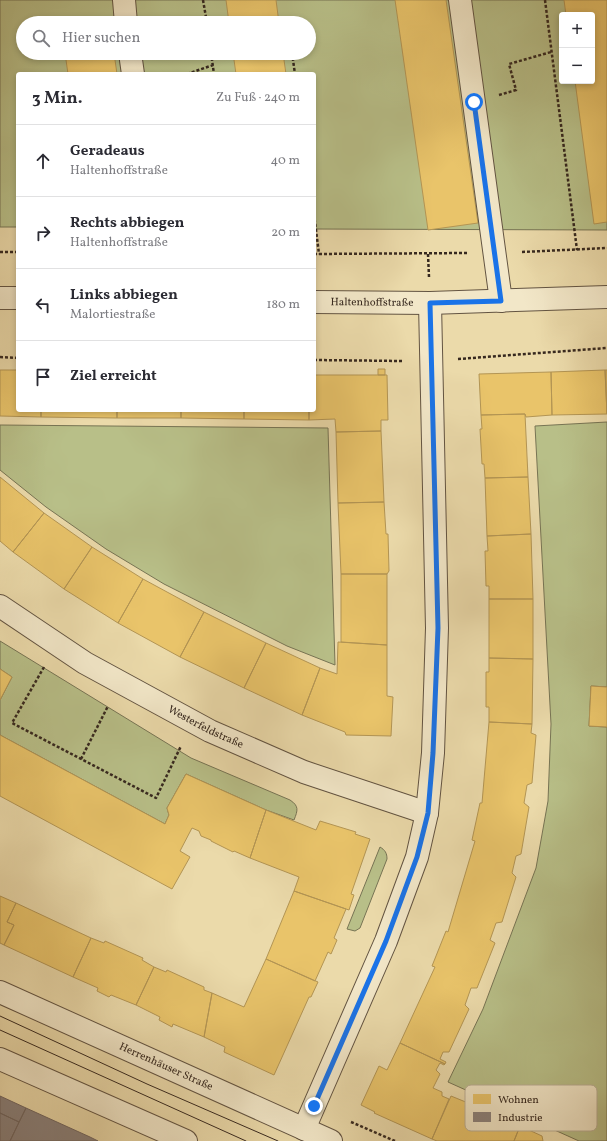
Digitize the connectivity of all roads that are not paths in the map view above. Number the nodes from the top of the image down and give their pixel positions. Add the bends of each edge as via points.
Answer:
1 (124, 0) edge
2 (460, 0) edge
3 (125, 16) edge
4 (131, 60) edge
5 (133, 72) edge
6 (607, 297) edge
7 (0, 298) edge
8 (16, 298) edge
9 (501, 301) junction
10 (316, 302) edge
11 (430, 303) junction
12 (0, 606) edge
13 (428, 813) junction
14 (0, 992) edge
15 (0, 1059) edge
16 (304, 1129) junction
17 (186, 1141) edge
18 (331, 1141) edge

1 - 3 street
2 - 9 street
4 - 5 street
6 - 9 street, Haltenhoffstraße
7 - 8 street
9 - 11 street, Haltenhoffstraße
10 - 11 street, Haltenhoffstraße
11 - 13 street via 438,628
12 - 13 street, Westerfeldstraße via 86,663 193,722 304,772
13 - 16 street via 417,857 386,941
14 - 16 street, Herrenhäuser Straße
15 - 17 street
16 - 18 street, Herrenhäuser Straße

